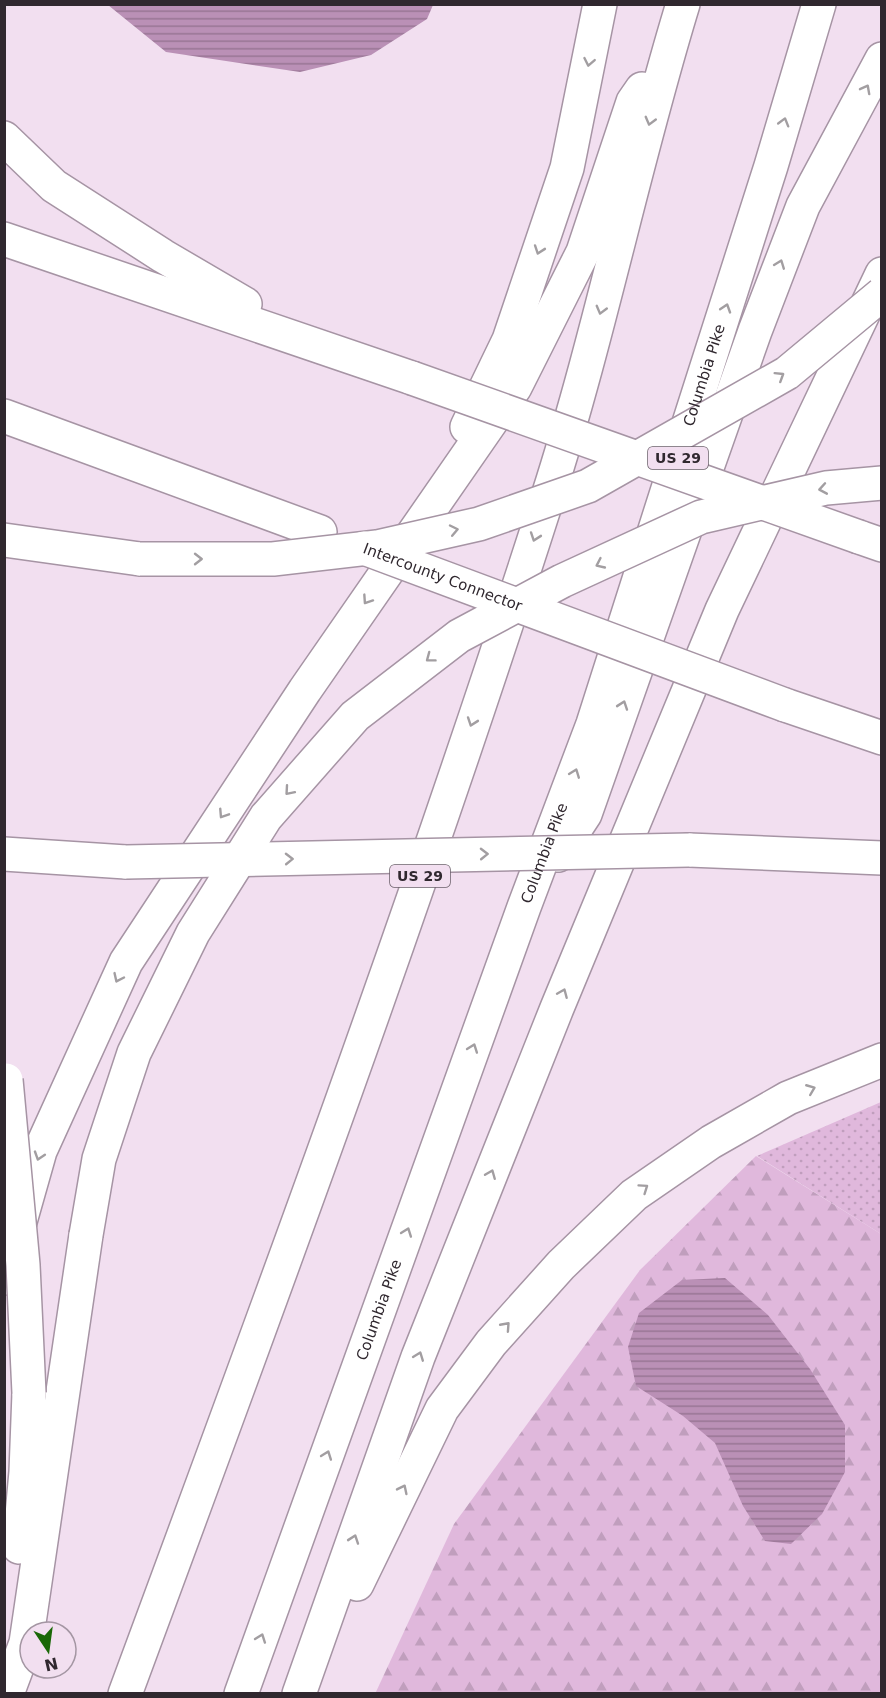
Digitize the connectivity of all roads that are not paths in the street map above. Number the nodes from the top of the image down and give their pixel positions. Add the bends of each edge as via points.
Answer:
1 (600, 4) edge
2 (683, 4) edge
3 (819, 4) edge
4 (670, 44) junction
5 (882, 59) edge
6 (4, 138) edge
7 (4, 239) edge
8 (882, 274) edge
9 (882, 294) edge
10 (303, 339) junction
11 (4, 416) edge
12 (882, 483) edge
13 (423, 517) junction
14 (4, 540) edge
15 (874, 541) edge
16 (882, 738) edge
17 (4, 854) edge
18 (882, 858) edge
19 (524, 906) junction
20 (882, 1060) edge
21 (5, 1077) edge
22 (4, 1278) edge
23 (6, 1694) edge
24 (125, 1694) edge
25 (242, 1694) edge
26 (299, 1694) edge
27 (305, 1694) edge

1 -> 13 highway via 567,168 513,329
2 - 4 highway, US 29
19 -> 3 highway, Columbia Pike / US 29 via 593,724
4 - 13 highway via 633,102 584,252 515,387
4 -> 24 highway, US 29 via 585,372 549,494 399,940
19 -> 5 highway via 585,814 751,342 803,206
6 - 10 highway via 54,186
7 - 10 highway
26 -> 8 highway via 418,1357 556,1008 722,610
14 -> 9 highway, bridge via 140,558 273,559 377,547 479,524 577,490 661,446 787,373
10 - 15 highway, bridge
11 - 16 highway, Intercounty Connector, bridge
12 -> 23 highway, bridge via 826,488 701,517 562,581 459,636 355,716 266,817 193,933 134,1053 99,1159 26,1643
13 -> 22 highway via 126,962 40,1151
17 -> 18 highway, bridge via 126,862 689,850
25 -> 19 highway, Columbia Pike / US 29
27 -> 20 highway via 442,1409 491,1343 561,1265 634,1195 711,1142 788,1098
21 - 23 highway, bridge via 23,1265 29,1393 27,1472

